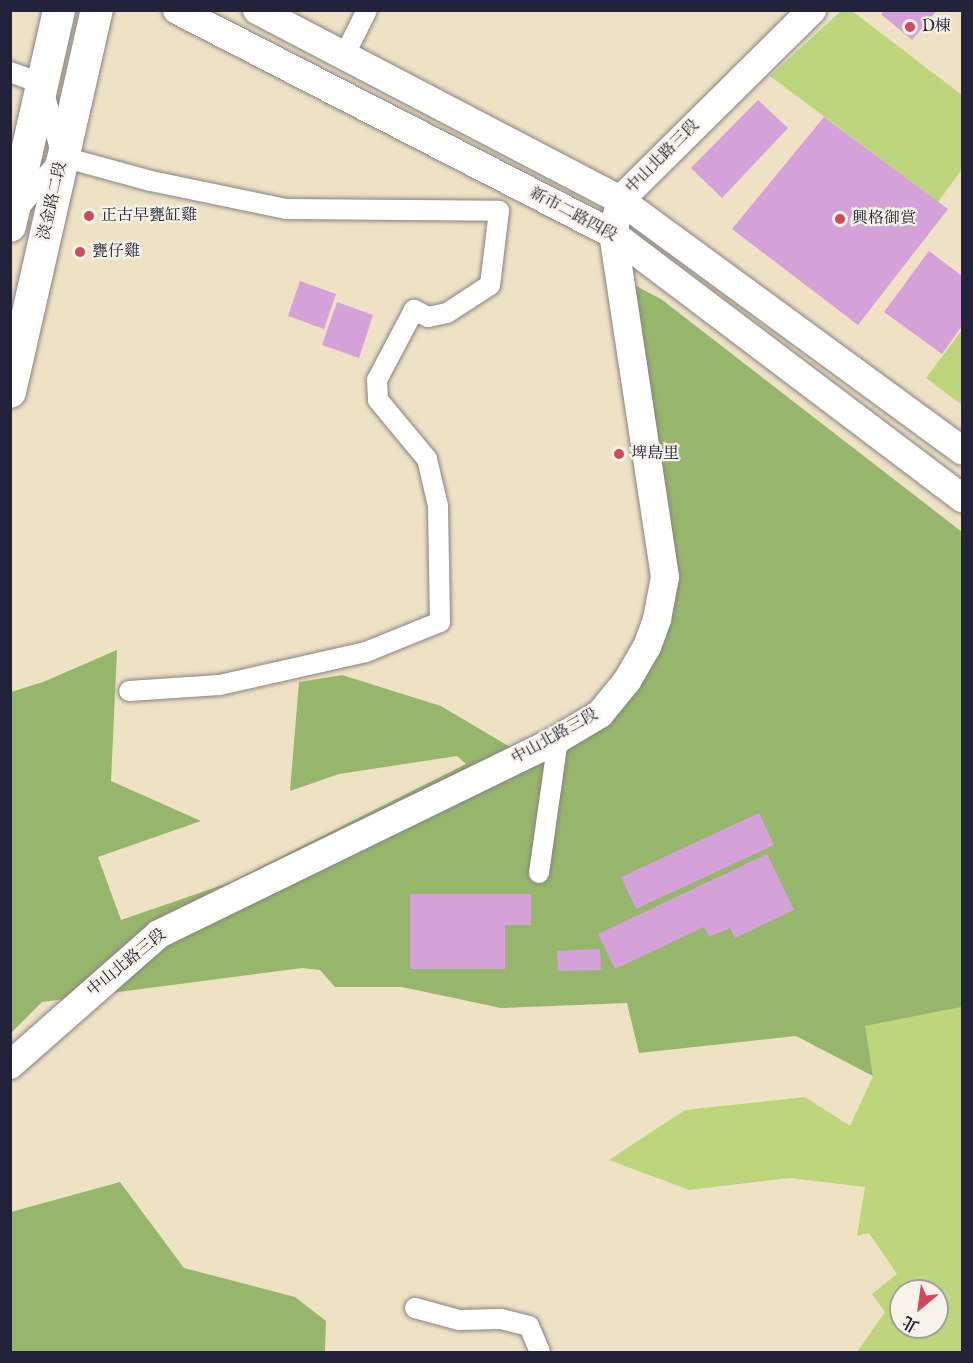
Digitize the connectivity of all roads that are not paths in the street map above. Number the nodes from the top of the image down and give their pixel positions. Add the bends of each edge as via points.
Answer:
1 (58, 10) edge
2 (97, 10) edge
3 (177, 10) edge
4 (257, 10) edge
5 (367, 10) edge
6 (812, 10) edge
7 (344, 56) junction
8 (10, 72) edge
9 (41, 83) junction
10 (63, 157) junction
11 (510, 182) junction
12 (620, 200) junction
13 (499, 211) junction
14 (11, 218) edge
15 (613, 234) junction
16 (10, 392) edge
17 (963, 450) edge
18 (963, 498) edge
19 (129, 691) dead end
20 (558, 739) junction
21 (539, 873) dead end
22 (10, 1065) edge
23 (415, 1308) dead end
24 (540, 1353) edge

1 - 9 main road
2 - 10 main road, 淡金路二段
3 - 11 street, 新市二路四段
4 - 7 street, 新市二路四段
5 - 7 street
6 - 12 street, 中山北路三段
7 - 12 street, 新市二路四段
8 - 9 street
9 - 10 street
9 - 14 main road
10 - 13 street via 151,181 286,209
10 - 14 street
10 - 16 main road, 淡金路二段
11 - 13 street
11 - 15 street, 新市二路四段
12 - 15 street, 中山北路三段
12 - 17 street, 新市二路四段
13 - 19 street via 490,285 447,313 428,317 414,310 377,380 378,400 427,459 438,506 440,622 366,652 219,685
15 - 18 street, 新市二路四段
15 - 20 street, 中山北路三段 via 665,577 647,648 627,681 600,714
20 - 21 street
20 - 22 street, 中山北路三段 via 159,934
23 - 24 street via 459,1320 501,1318 529,1326

